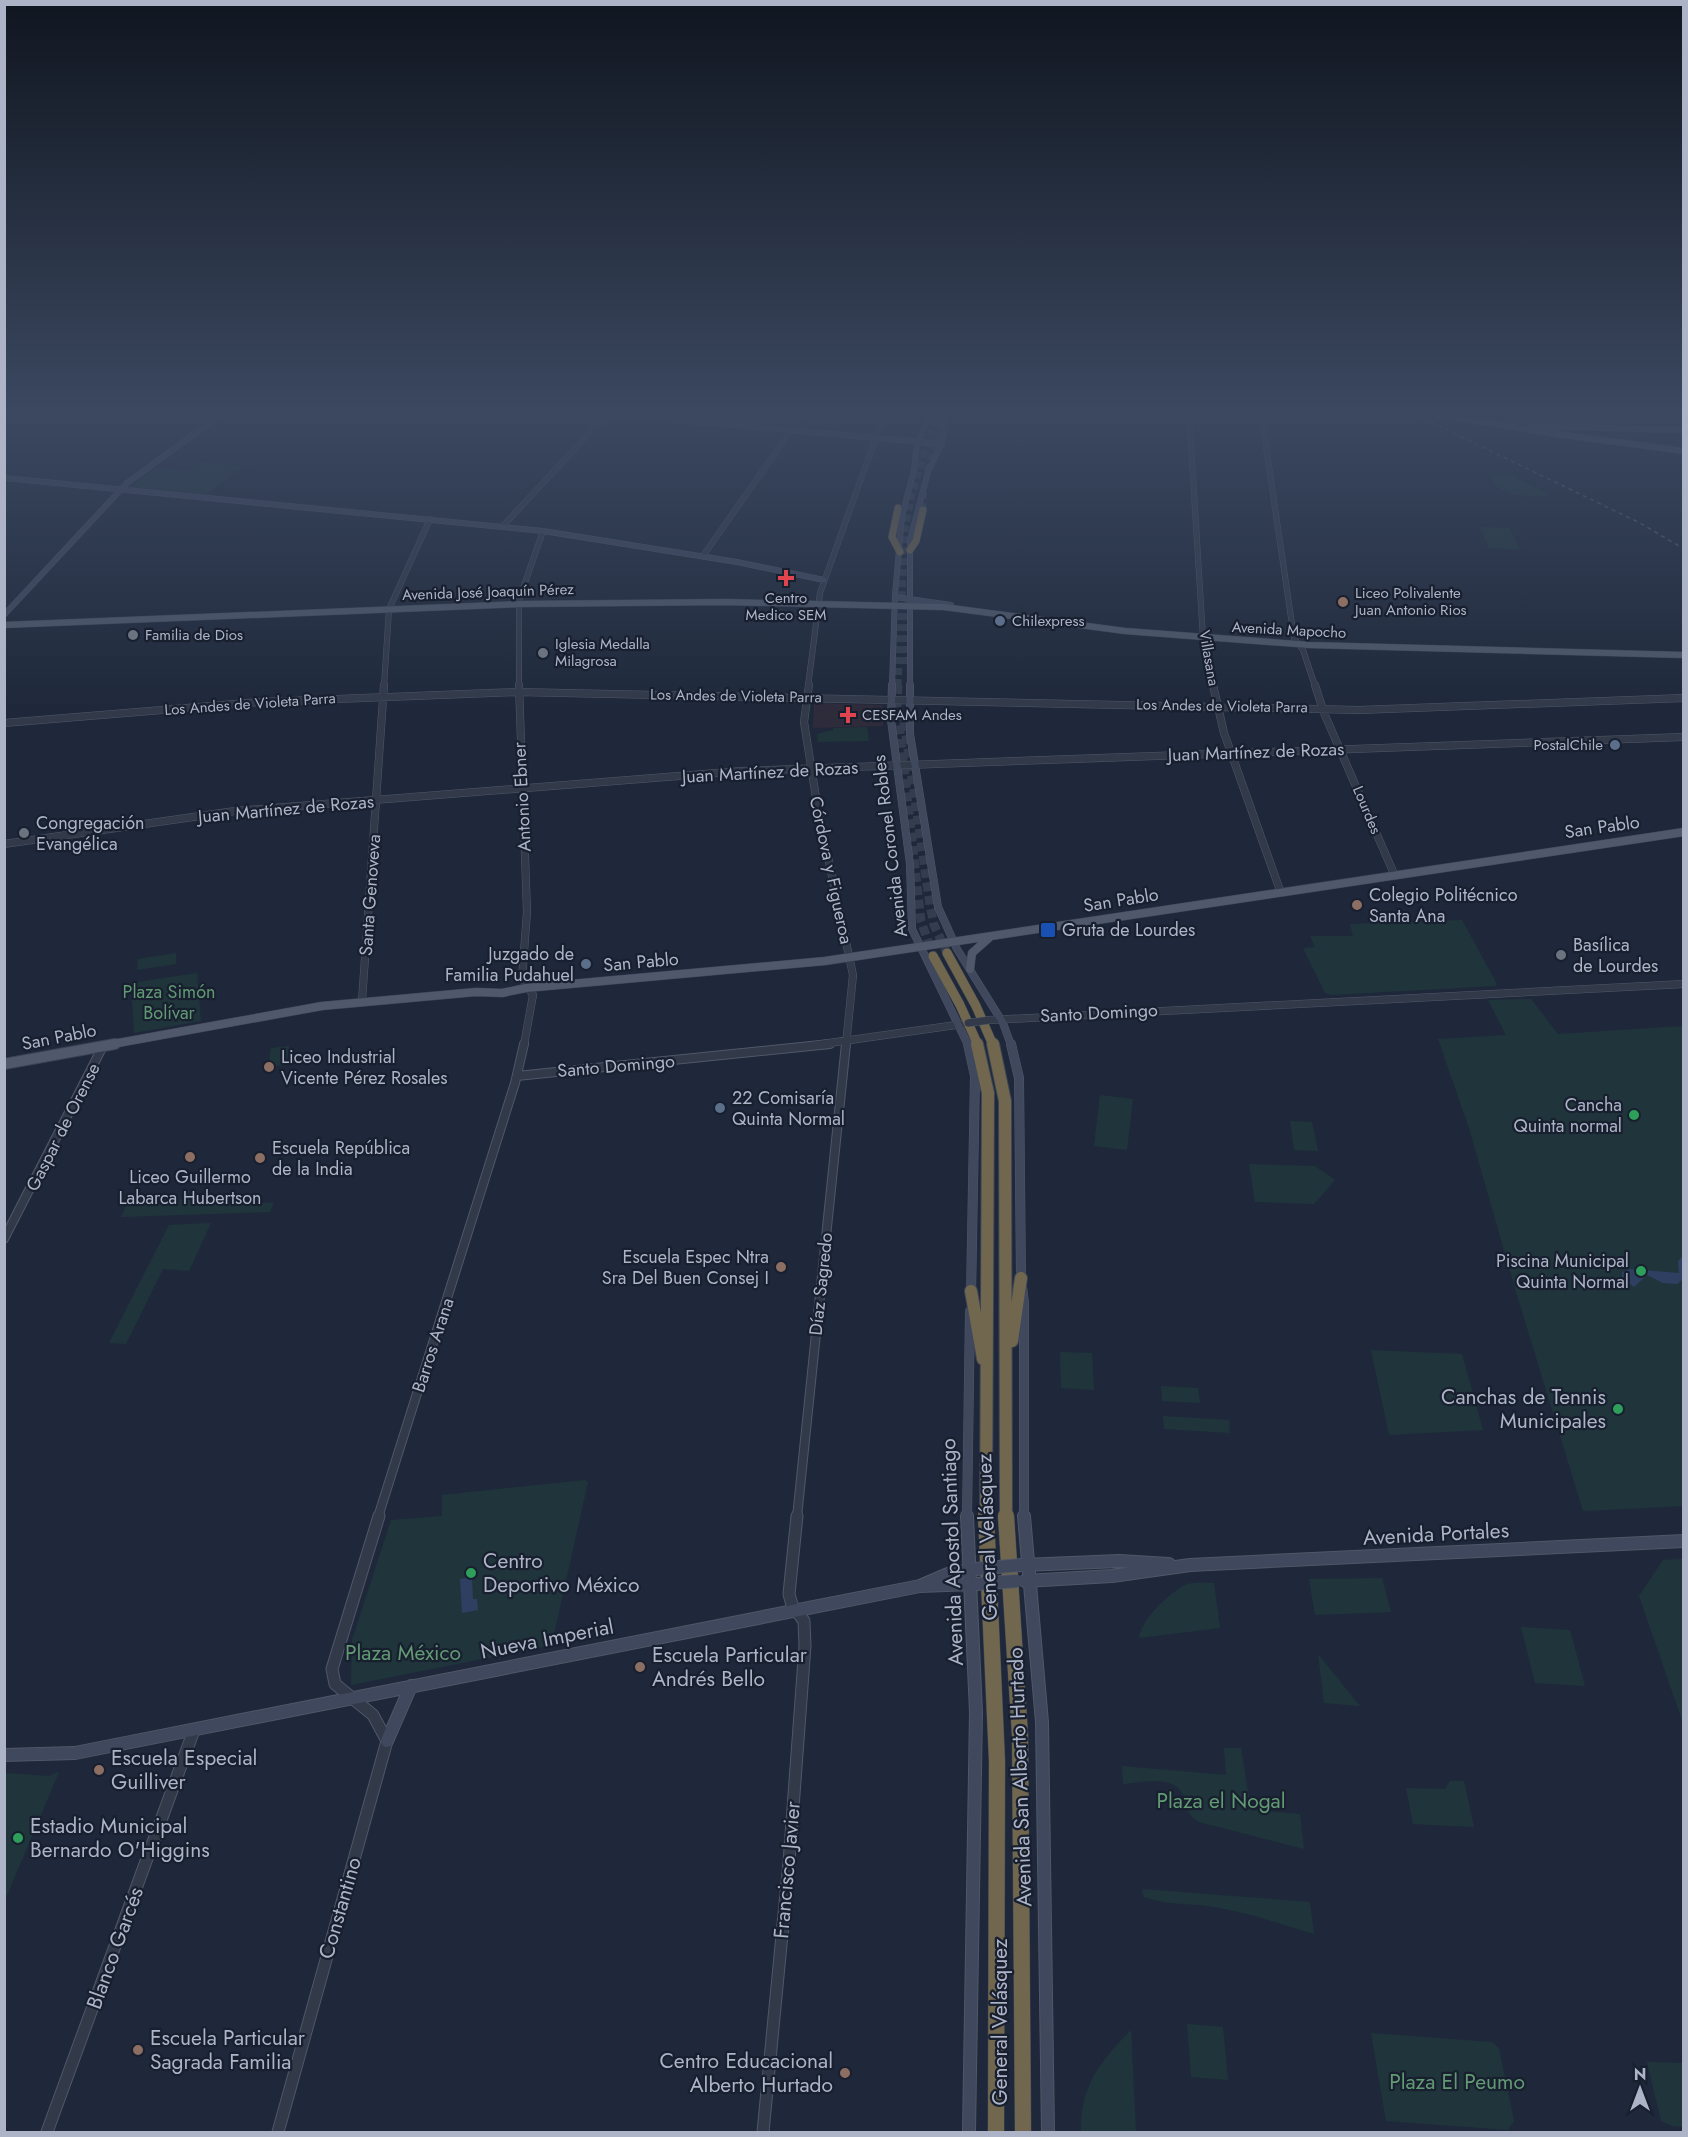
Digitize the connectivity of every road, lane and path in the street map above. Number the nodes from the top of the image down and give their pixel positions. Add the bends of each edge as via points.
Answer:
1 (101, 512) edge
2 (355, 512) edge
3 (516, 512) edge
4 (734, 512) edge
5 (849, 512) edge
6 (897, 512) edge
7 (903, 512) edge
8 (917, 512) tunnel mouth
9 (923, 512) tunnel mouth
10 (1195, 512) edge
11 (1275, 512) edge
12 (430, 519) junction
13 (502, 527) junction
14 (543, 531) junction
15 (909, 550) junction
16 (900, 552) junction
17 (703, 556) junction
18 (824, 580) junction
19 (895, 597) junction
20 (911, 603) junction
21 (518, 604) junction
22 (818, 604) junction
23 (389, 609) junction
24 (895, 609) junction
25 (4, 615) edge
26 (4, 625) edge
27 (1203, 638) junction
28 (1298, 644) junction
29 (1683, 655) edge
30 (517, 692) junction
31 (384, 696) junction
32 (807, 698) junction
33 (1683, 698) edge
34 (891, 699) junction
35 (909, 700) junction
36 (1218, 706) junction
37 (1322, 708) junction
38 (4, 723) edge
39 (1683, 737) edge
40 (1342, 750) junction
41 (1231, 752) junction
42 (896, 765) junction
43 (915, 765) junction
44 (810, 769) junction
45 (522, 790) junction
46 (377, 801) junction
47 (1683, 832) edge
48 (4, 844) edge
49 (1395, 876) junction
50 (1281, 893) junction
51 (992, 937) junction
52 (919, 948) junction
53 (950, 948) junction
54 (933, 956) tunnel mouth
55 (850, 958) junction
56 (970, 969) junction
57 (1683, 984) edge
58 (526, 988) junction
59 (363, 1001) junction
60 (1001, 1018) junction
61 (964, 1024) junction
62 (847, 1042) junction
63 (103, 1046) junction
64 (4, 1064) edge
65 (517, 1076) junction
66 (4, 1239) edge
67 (1021, 1278) junction
68 (971, 1291) junction
69 (1007, 1365) junction
70 (987, 1380) junction
71 (1683, 1541) edge
72 (1024, 1565) junction
73 (1190, 1565) junction
74 (972, 1570) junction
75 (1023, 1581) junction
76 (973, 1584) junction
77 (920, 1586) junction
78 (796, 1610) junction
79 (411, 1686) junction
80 (349, 1699) junction
81 (194, 1730) junction
82 (387, 1741) junction
83 (4, 1755) edge
84 (47, 2133) edge
85 (278, 2133) edge
86 (763, 2133) edge
87 (969, 2133) edge
88 (996, 2133) edge
89 (1023, 2133) edge
90 (1048, 2133) edge

1 - 25 main road
2 - 12 main road
3 - 13 street
4 - 17 street
5 - 18 street, Córdova y Figueroa
6 - 16 highway via 892,537
7 - 16 main road, Avenida Coronel Robles
8 - 15 main road, Avenida Coronel Robles
9 - 15 highway via 916,541
10 - 27 street, Villasana
11 - 28 street, Lourdes via 1291,621
12 - 13 main road
12 - 23 street
13 - 14 main road
14 - 17 main road
14 - 21 street, Antonio Ebner
15 - 20 main road, Avenida Coronel Robles
16 - 19 main road, Avenida Coronel Robles
17 - 18 main road
18 - 22 street, Córdova y Figueroa
19 - 20 main road
19 - 24 main road, Avenida Coronel Robles
20 - 24 main road
20 - 27 main road, Avenida Mapocho
20 - 35 main road, Avenida Coronel Robles
21 - 22 main road, Avenida José Joaquín Pérez
21 - 23 main road, Avenida José Joaquín Pérez
21 - 30 street, Antonio Ebner
22 - 24 main road, Avenida José Joaquín Pérez via 881,605
22 - 32 street, Córdova y Figueroa
23 - 26 main road, Avenida José Joaquín Pérez
23 - 31 street, Santa Genoveva
24 - 34 main road, Avenida Coronel Robles
27 - 28 main road, Avenida Mapocho
27 - 36 street, Villasana
28 - 29 main road, Avenida Mapocho
28 - 37 street, Lourdes
30 - 31 street, Los Andes de Violeta Parra
30 - 32 street, Los Andes de Violeta Parra
30 - 45 street, Antonio Ebner
31 - 38 street, Los Andes de Violeta Parra
31 - 46 street, Santa Genoveva
32 - 34 street, Los Andes de Violeta Parra
32 - 44 street, Córdova y Figueroa via 804,731
33 - 37 street, Los Andes de Violeta Parra via 1380,710
34 - 35 street, Los Andes de Violeta Parra
34 - 42 main road, Avenida Coronel Robles
35 - 36 street, Los Andes de Violeta Parra
35 - 43 main road, Avenida Coronel Robles
36 - 37 street, Los Andes de Violeta Parra
36 - 41 street, Villasana
37 - 40 street, Lourdes
39 - 40 street, Juan Martínez de Rozas
40 - 41 street, Juan Martínez de Rozas
40 - 49 street, Lourdes
41 - 43 street, Juan Martínez de Rozas
41 - 50 street, Villasana
42 - 43 street, Juan Martínez de Rozas
42 - 44 street, Juan Martínez de Rozas
42 - 52 main road, Avenida Coronel Robles via 910,864 911,920
43 - 53 main road, Avenida Coronel Robles via 935,896
44 - 45 street, Juan Martínez de Rozas
44 - 55 street, Córdova y Figueroa
45 - 46 street, Juan Martínez de Rozas
45 - 58 street, Antonio Ebner via 527,912 522,978
46 - 48 street, Juan Martínez de Rozas via 235,811
46 - 59 street, Santa Genoveva
47 - 49 main road, San Pablo
49 - 50 main road, San Pablo
50 - 51 main road, San Pablo
51 - 53 main road, San Pablo
51 - 56 main road via 972,953
52 - 53 main road, San Pablo
52 - 55 main road, San Pablo
52 - 61 main road, Avenida Apostol Santiago
53 - 56 main road
53 - 69 highway, General Velásquez via 989,1027 1003,1074
54 - 70 highway, General Velásquez via 974,1032 987,1079
55 - 58 main road, San Pablo
55 - 62 street, Díaz Sagredo via 853,975
56 - 60 main road
57 - 60 street, Santo Domingo
58 - 59 main road, San Pablo via 502,993
58 - 65 street, Barros Arana via 533,1004
59 - 63 main road, San Pablo
60 - 61 street, Santo Domingo, bridge
60 - 67 main road via 1013,1047 1019,1078
61 - 62 street, Santo Domingo
61 - 68 main road, Avenida Apostol Santiago via 976,1088
62 - 65 street, Santo Domingo
62 - 78 street, Díaz Sagredo via 789,1594
63 - 64 main road, San Pablo
63 - 66 street, Gaspar de Orense
65 - 80 street, Barros Arana via 334,1657 335,1683
67 - 69 highway
67 - 72 main road
68 - 70 highway
68 - 74 main road, Avenida Apostol Santiago via 966,1482
69 - 89 highway, General Velásquez via 1006,1529 1021,1767
70 - 88 highway, General Velásquez via 986,1559 998,1797
71 - 73 main road, Avenida Portales
72 - 73 main road, Avenida Portales via 1119,1561
72 - 74 main road, Nueva Imperial, bridge
72 - 75 main road, Avenida San Alberto Hurtado
73 - 75 main road, Avenida Portales via 1112,1576
74 - 76 main road, Avenida Apostol Santiago
74 - 77 main road, Nueva Imperial via 948,1574
75 - 76 main road, Nueva Imperial, bridge
75 - 90 main road, Avenida San Alberto Hurtado via 1042,1722
76 - 77 main road, Nueva Imperial
76 - 87 main road, Avenida Apostol Santiago via 976,1712
77 - 78 main road, Nueva Imperial
78 - 79 main road, Nueva Imperial
78 - 86 street, Francisco Javier via 805,1627 805,1646
79 - 80 main road, Nueva Imperial
79 - 82 main road
80 - 81 main road, Nueva Imperial
80 - 82 street via 374,1715
81 - 83 main road, Nueva Imperial via 75,1754
81 - 84 street, Blanco Garcés
82 - 85 street, Constantino

